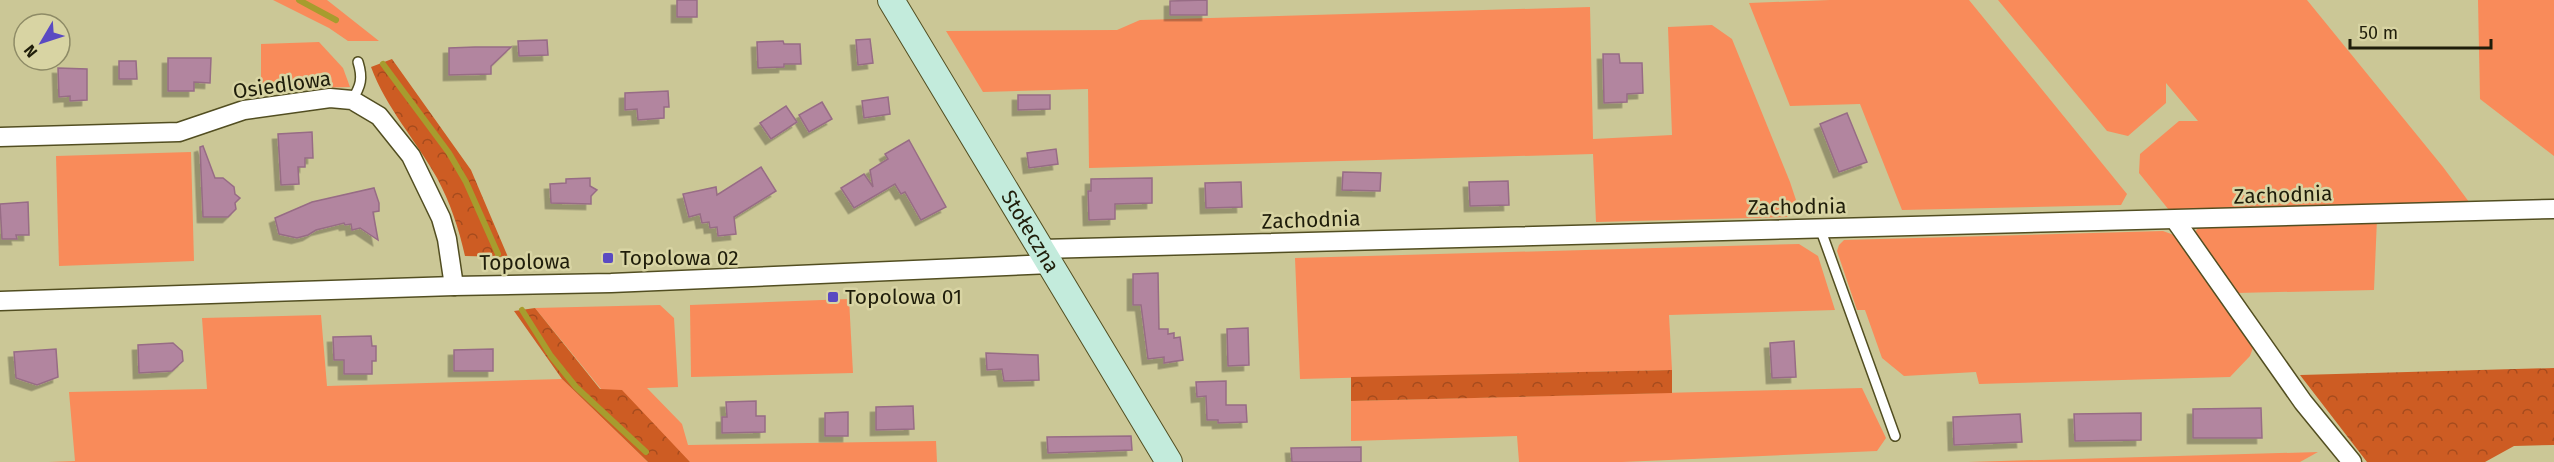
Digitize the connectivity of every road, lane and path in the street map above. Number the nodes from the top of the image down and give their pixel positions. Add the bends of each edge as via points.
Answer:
1 (891, 0) edge
2 (358, 62) dead end
3 (352, 100) junction
4 (0, 137) edge
5 (2554, 209) edge
6 (2175, 220) junction
7 (1820, 228) junction
8 (1046, 256) junction
9 (454, 286) junction
10 (0, 302) edge
11 (1895, 436) dead end
12 (1169, 462) edge
13 (2352, 462) edge

1 - 8 main road, Stołeczna
2 - 3 lane via 361,87
3 - 4 street, Osiedlowa via 330,98 244,110 179,132
3 - 9 street, Osiedlowa via 379,116 411,156 441,218
5 - 6 street, Zachodnia
6 - 7 street, Zachodnia
6 - 13 street via 2303,402
7 - 8 street, Zachodnia
7 - 11 lane
8 - 9 street, Topolowa via 611,283
8 - 12 main road, Stołeczna
9 - 10 street, Topolowa

